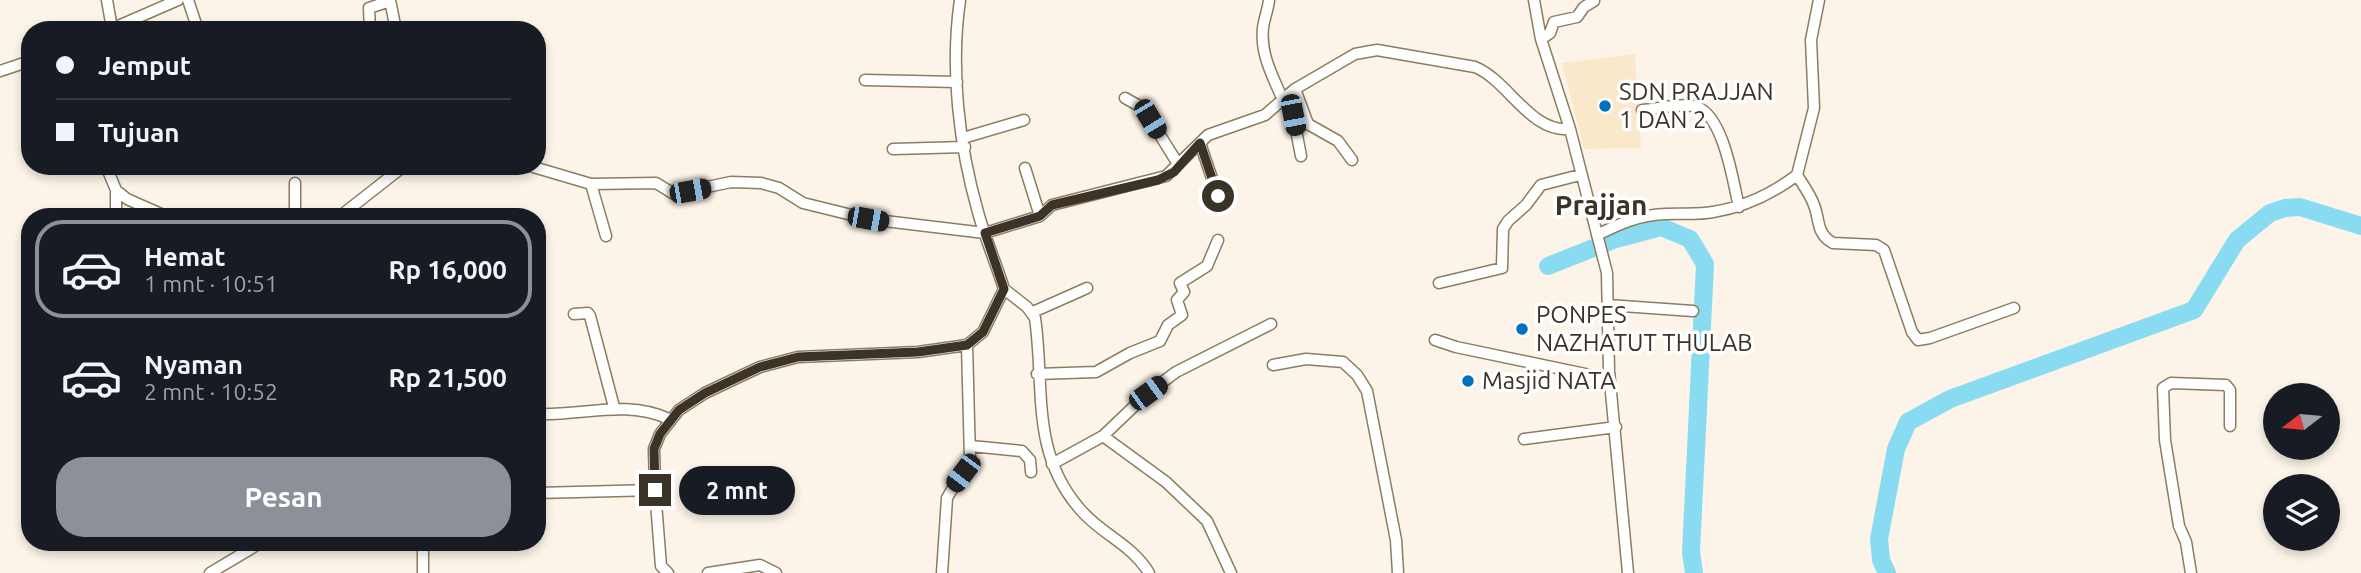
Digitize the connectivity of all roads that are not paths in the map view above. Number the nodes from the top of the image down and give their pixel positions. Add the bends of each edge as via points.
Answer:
1 (107, 0) edge
2 (177, 0) edge
3 (188, 0) edge
4 (960, 0) edge
5 (1269, 0) edge
6 (1534, 0) edge
7 (1819, 0) edge
8 (390, 1) edge
9 (1594, 1) edge
10 (110, 21) edge
11 (129, 21) edge
12 (195, 21) edge
13 (370, 21) edge
14 (394, 21) edge
15 (1541, 39) junction
16 (21, 64) edge
17 (0, 71) edge
18 (865, 80) dead end
19 (957, 82) junction
20 (1289, 94) junction
21 (1125, 98) dead end
22 (1642, 110) dead end
23 (1024, 120) dead end
24 (1570, 129) junction
25 (964, 143) junction
26 (1200, 143) junction
27 (893, 149) dead end
28 (1301, 156) dead end
29 (1352, 160) dead end
30 (1178, 164) junction
31 (1025, 168) dead end
32 (546, 171) edge
33 (110, 175) edge
34 (392, 175) edge
35 (1580, 175) junction
36 (1797, 175) junction
37 (295, 183) dead end
38 (591, 184) junction
39 (116, 190) junction
40 (1218, 196) dead end
41 (1739, 207) junction
42 (116, 208) edge
43 (148, 208) edge
44 (295, 208) edge
45 (350, 208) edge
46 (1040, 216) junction
47 (985, 233) junction
48 (606, 236) dead end
49 (1598, 238) junction
50 (1218, 240) dead end
51 (1439, 283) dead end
52 (1087, 288) dead end
53 (1004, 289) junction
54 (1608, 304) junction
55 (2014, 307) dead end
56 (1693, 311) dead end
57 (1033, 312) junction
58 (574, 314) dead end
59 (1271, 324) dead end
60 (1436, 340) dead end
61 (967, 345) junction
62 (1273, 365) dead end
63 (1037, 374) junction
64 (1609, 379) junction
65 (614, 407) junction
66 (546, 413) edge
67 (669, 419) junction
68 (2230, 426) dead end
69 (1616, 427) junction
70 (1103, 436) junction
71 (1524, 439) dead end
72 (971, 446) junction
73 (1052, 464) junction
74 (1031, 472) dead end
75 (655, 490) junction
76 (546, 493) edge
77 (247, 551) edge
78 (423, 551) edge
79 (211, 573) edge
80 (424, 573) edge
81 (668, 573) edge
82 (708, 573) edge
83 (776, 573) edge
84 (943, 573) edge
85 (1149, 573) edge
86 (1231, 573) edge
87 (1398, 573) edge
88 (1628, 573) edge
89 (2191, 573) edge

1 - 10 street
2 - 11 street
3 - 12 street
4 - 19 street
5 - 20 street via 1264,46 1269,68
6 - 15 street
7 - 36 street via 1811,40 1814,108
8 - 13 street via 369,8
8 - 14 street
9 - 15 street via 1577,17 1554,22 1550,33
15 - 24 street
16 - 17 street
18 - 19 street
19 - 25 street
20 - 24 street via 1355,54 1377,50 1451,61 1488,72 1553,130
20 - 26 street via 1265,115 1208,135
20 - 28 street
20 - 29 street via 1308,124 1338,141
21 - 30 street via 1143,108
22 - 41 street via 1692,106 1702,110 1720,136
23 - 25 street
24 - 35 street
25 - 27 street
25 - 47 street
26 - 30 street
26 - 40 street
30 - 46 street via 1174,172 1158,180 1052,205
31 - 46 street
32 - 38 street
33 - 39 street
34 - 45 street
35 - 49 street
35 - 51 street via 1541,185 1508,220 1503,229 1502,268
36 - 41 street via 1761,199
36 - 55 street via 1827,240 1876,245 1884,250 1918,340
37 - 44 street
38 - 47 street via 656,183 674,194 731,182 761,183 803,203 868,219
38 - 48 street
39 - 42 street
39 - 43 street
41 - 49 street via 1631,219
46 - 47 street
47 - 53 street
49 - 54 street
50 - 63 street via 1207,266 1180,283 1184,292 1177,300 1182,315 1168,325 1160,341 1096,372
52 - 57 street
53 - 57 street
53 - 61 street via 983,332
54 - 56 street
54 - 64 street
57 - 63 street
58 - 65 street via 590,316
59 - 70 street via 1176,372
60 - 64 street
61 - 67 street via 776,362 705,393
61 - 72 street
62 - 87 street via 1306,359 1343,362 1363,382 1396,540
63 - 73 street via 1042,426
64 - 69 street
65 - 66 street
65 - 67 street
67 - 75 street via 654,449
68 - 89 street via 2226,385 2171,383 2163,388 2165,440
69 - 71 street
69 - 88 street
70 - 73 street
70 - 86 street via 1166,482 1207,522
72 - 74 street via 1022,451 1030,460
72 - 84 street via 969,464 947,498
73 - 85 street via 1081,511 1140,557
75 - 76 street
75 - 81 street via 661,566
77 - 79 street
78 - 80 street
82 - 83 street via 760,565

